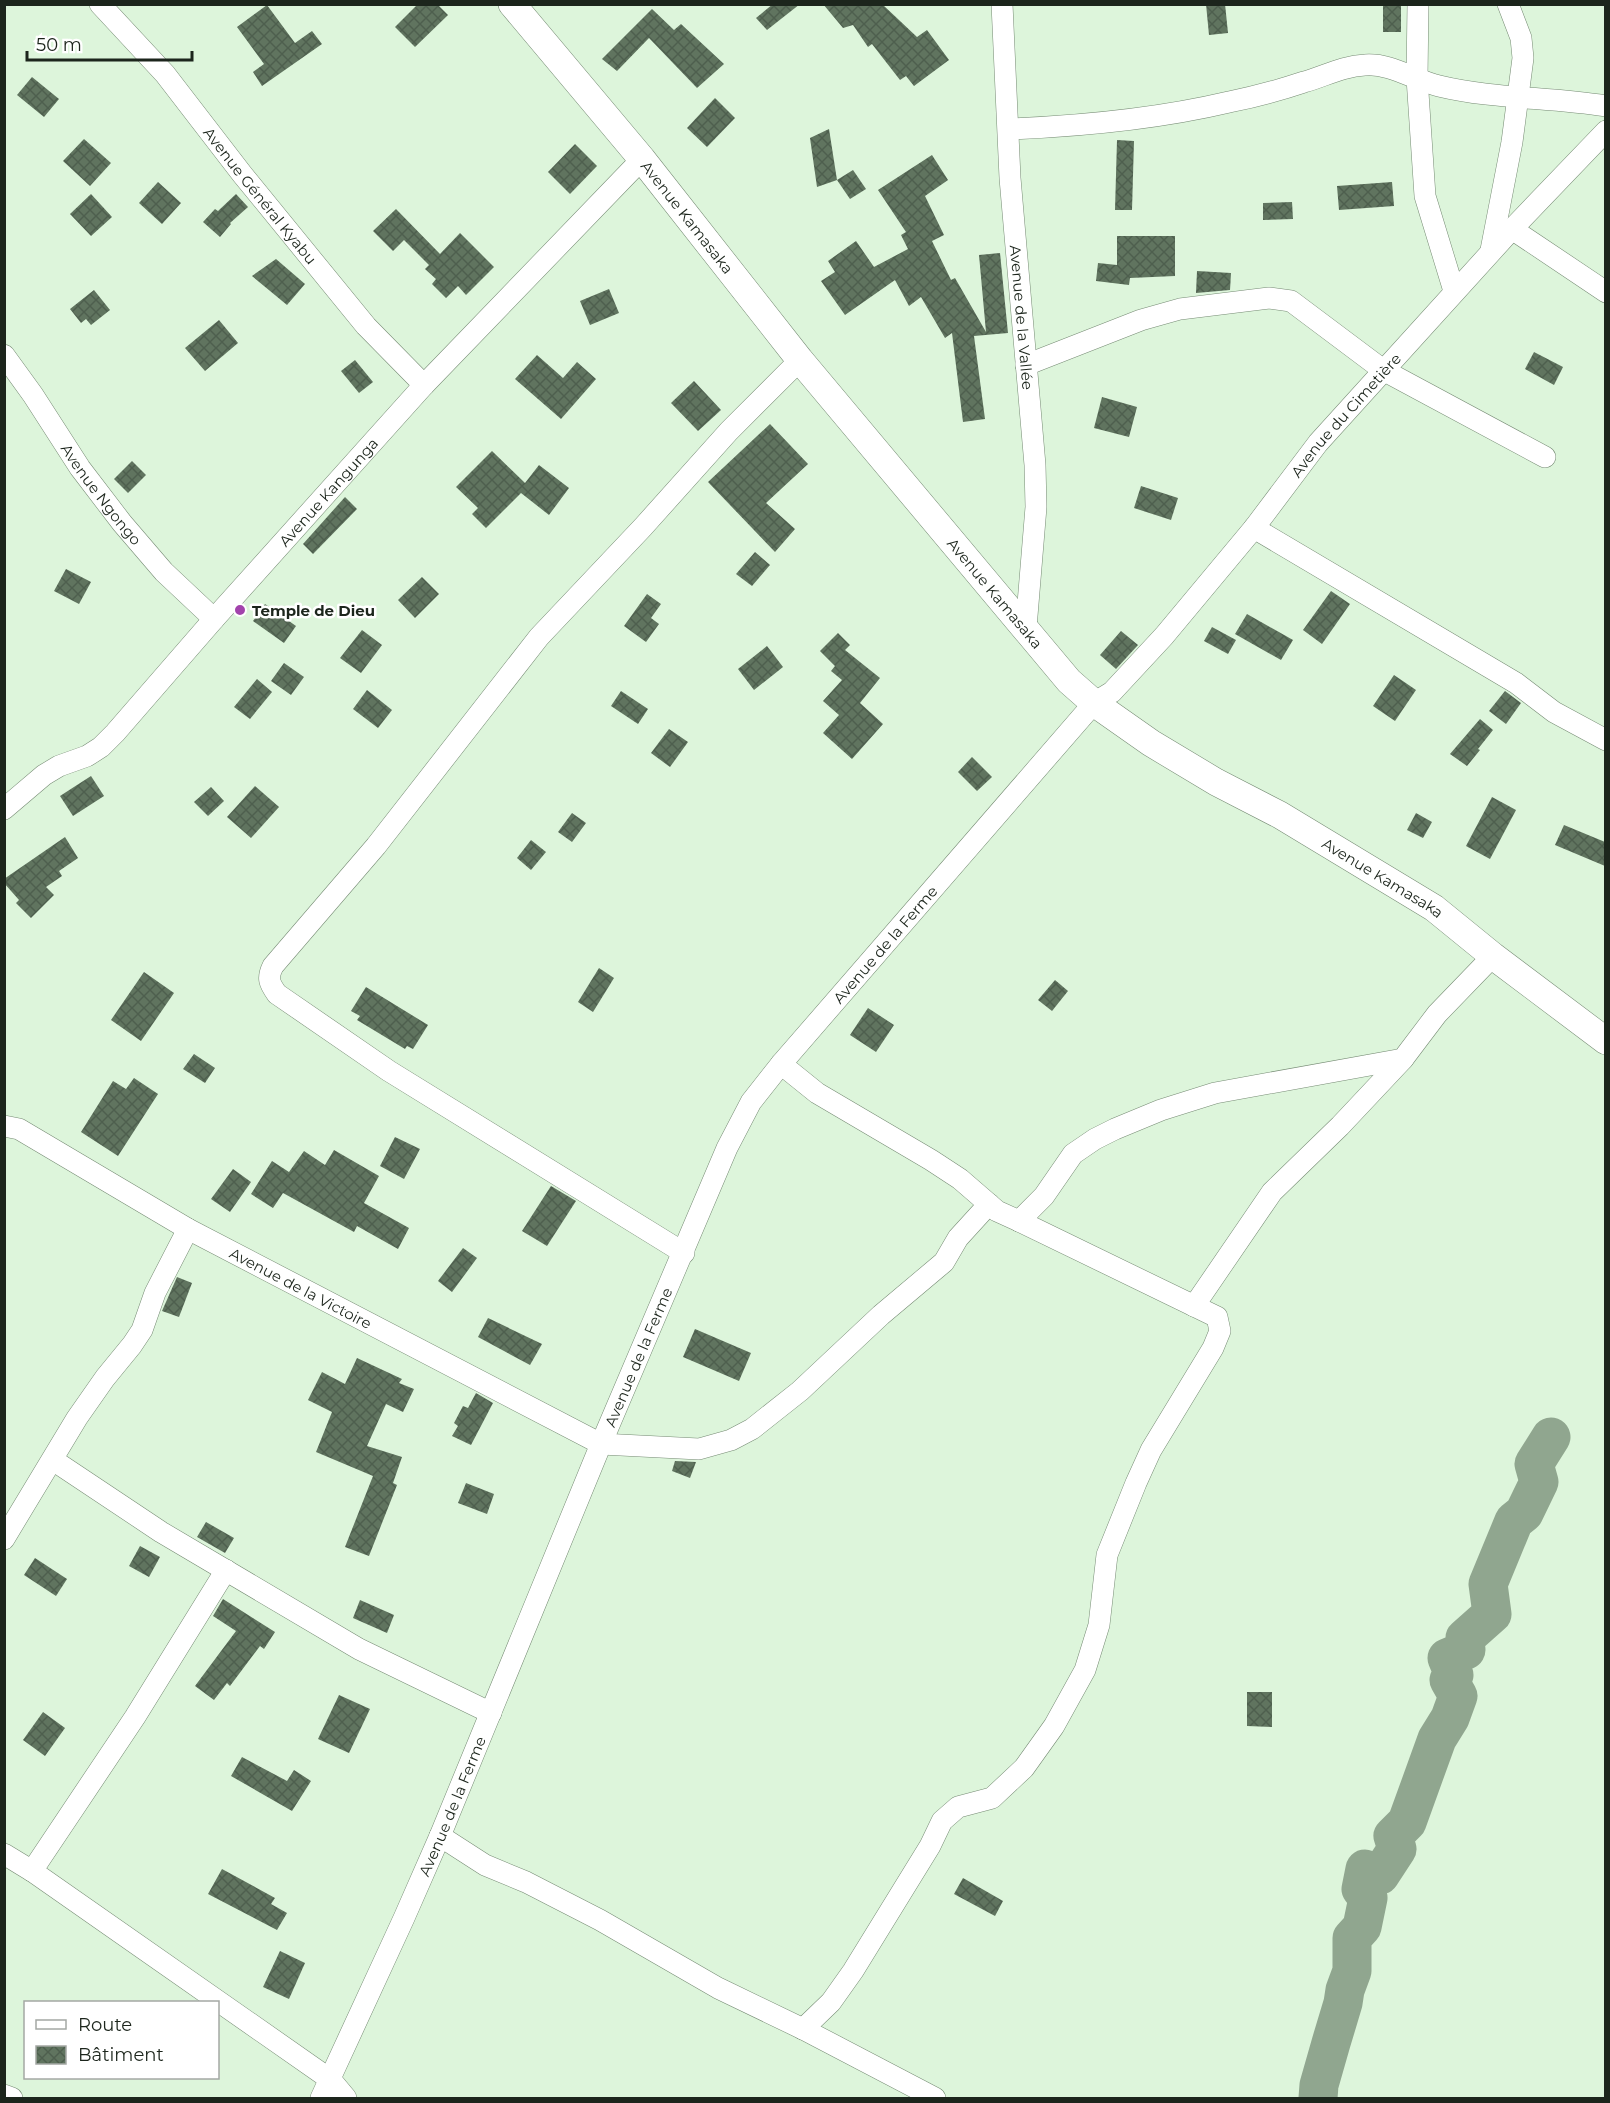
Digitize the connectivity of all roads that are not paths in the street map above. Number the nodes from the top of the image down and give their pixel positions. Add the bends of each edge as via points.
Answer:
1 (100, 4) edge
2 (512, 4) edge
3 (1002, 4) edge
4 (1418, 4) edge
5 (1508, 4) edge
6 (1417, 78) junction
7 (1518, 97) junction
8 (1605, 106) edge
9 (1009, 129) junction
10 (1605, 131) edge
11 (642, 159) junction
12 (1512, 229) junction
13 (1491, 252) junction
14 (1454, 291) junction
15 (1605, 292) edge
16 (4, 355) edge
17 (800, 360) junction
18 (1026, 366) junction
19 (1383, 370) junction
20 (424, 386) junction
21 (1545, 457) dead end
22 (1254, 528) junction
23 (214, 619) junction
24 (1026, 628) junction
25 (1094, 703) junction
26 (1605, 740) edge
27 (4, 809) edge
28 (1493, 956) junction
29 (1605, 1041) edge
30 (1403, 1059) junction
31 (781, 1064) junction
32 (4, 1126) edge
33 (989, 1204) junction
34 (1019, 1221) junction
35 (188, 1228) junction
36 (684, 1253) junction
37 (1194, 1306) junction
38 (602, 1444) junction
39 (53, 1460) junction
40 (4, 1539) edge
41 (226, 1570) junction
42 (491, 1713) junction
43 (440, 1836) junction
44 (4, 1854) edge
45 (32, 1871) junction
46 (218, 2001) edge
47 (219, 2002) edge
48 (803, 2029) junction
49 (331, 2080) junction
50 (4, 2095) edge
51 (12, 2098) edge
52 (321, 2098) edge
53 (346, 2098) edge
54 (935, 2098) edge

1 - 20 street, Avenue Général Kyabu via 165,74 366,326
2 - 11 street, Avenue Kamasaka
3 - 9 street, Avenue de la Vallée
4 - 6 street
5 - 7 street via 1521,38 1523,58
6 - 7 street via 1447,88
6 - 9 street via 1368,64 1341,68 1229,102 1153,117
6 - 14 street via 1425,196
7 - 8 street
7 - 13 street
9 - 18 street, Avenue de la Vallée
10 - 12 street, Avenue du Cimetière
11 - 17 street, Avenue Kamasaka
11 - 20 street, Avenue Kangunga
12 - 13 street, Avenue du Cimetière
12 - 15 street
13 - 14 street, Avenue du Cimetière
14 - 19 street, Avenue du Cimetière
16 - 23 street, Avenue Ngongo via 122,523 164,572
17 - 24 street, Avenue Kamasaka
17 - 36 street via 539,637 376,846 268,975 276,994 389,1071
18 - 19 street via 1141,320 1180,309 1269,298 1291,301
18 - 24 street, Avenue de la Vallée via 1036,507
19 - 21 street
19 - 22 street, Avenue du Cimetière via 1318,443
20 - 23 street, Avenue Kangunga
22 - 25 street, Avenue du Cimetière via 1142,660 1112,692
22 - 26 street
23 - 27 street, Avenue Kangunga via 101,747 44,775
24 - 25 street, Avenue Kamasaka via 1052,662
25 - 28 street, Avenue Kamasaka via 1151,744 1280,814 1434,908
25 - 31 street, Avenue de la Ferme
28 - 29 street, Avenue Kamasaka
28 - 30 street via 1437,1014
30 - 34 street via 1215,1093 1114,1129 1073,1154 1044,1196
30 - 37 street via 1272,1192
31 - 33 street via 817,1092 960,1179
31 - 36 street, Avenue de la Ferme via 751,1102 727,1148
32 - 35 street, Avenue de la Victoire via 19,1129
33 - 34 street
33 - 38 street via 958,1238 944,1262 752,1429 699,1449
34 - 37 street
35 - 38 street, Avenue de la Victoire
35 - 39 street via 155,1293 142,1330 88,1402
36 - 38 street, Avenue de la Ferme
37 - 48 street via 1218,1317 1220,1331 1151,1450 1107,1555 1099,1625 1085,1670 1054,1726 1024,1768 992,1798 958,1807 942,1821 852,1971 831,2002
38 - 42 street, Avenue de la Ferme
39 - 40 street
39 - 41 street via 160,1532
41 - 42 street via 359,1649
41 - 45 street
42 - 43 street, Avenue de la Ferme
43 - 48 street via 485,1865 558,1898 718,1988
43 - 49 street, Avenue de la Ferme
44 - 45 street
45 - 46 street
47 - 49 street
48 - 54 street
49 - 52 street, Avenue de la Ferme
49 - 53 street
50 - 51 street

